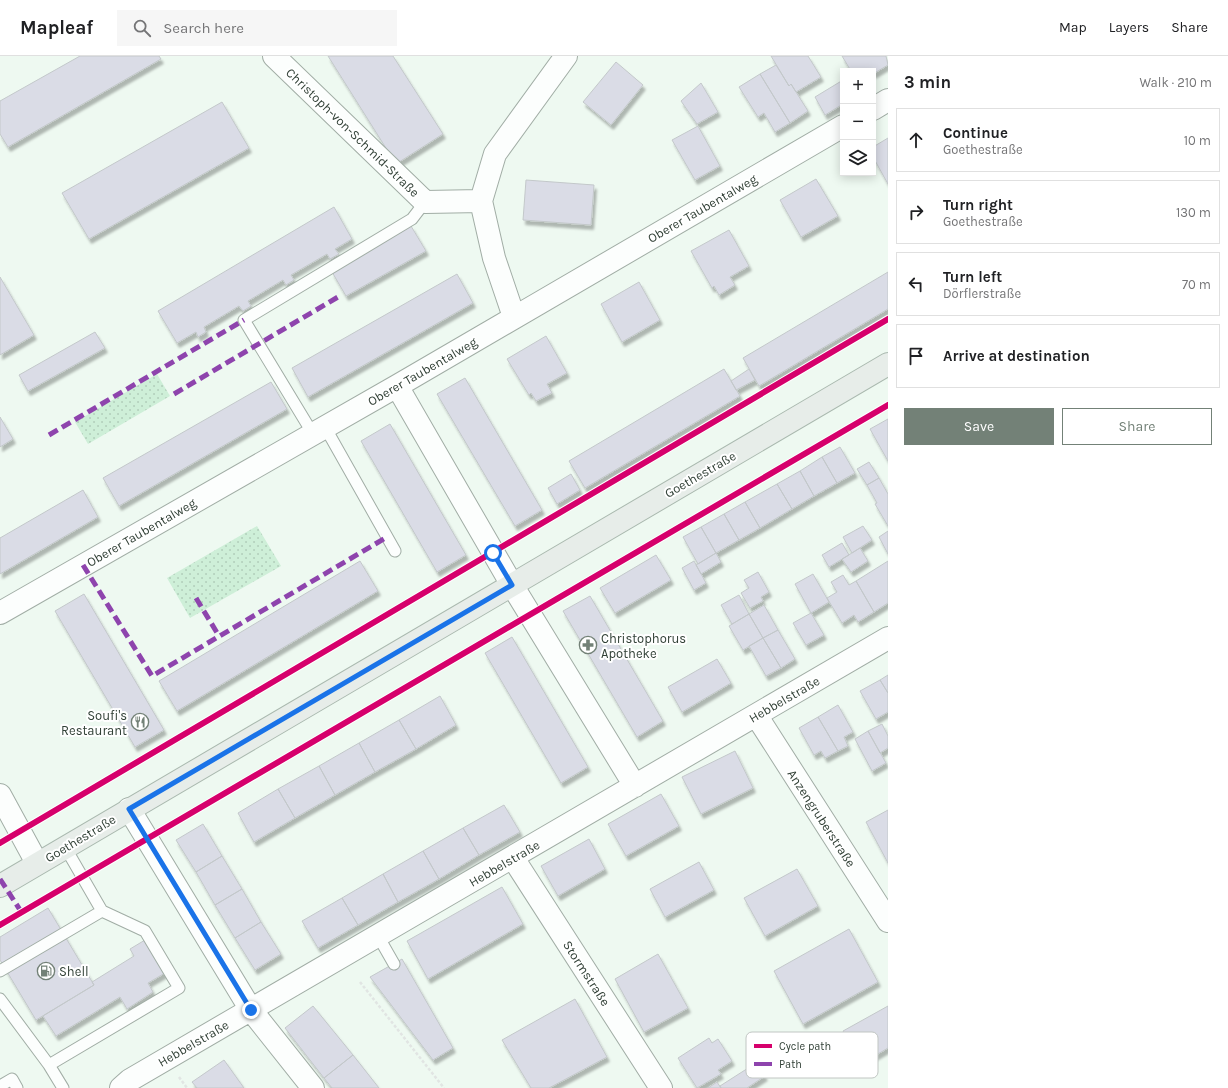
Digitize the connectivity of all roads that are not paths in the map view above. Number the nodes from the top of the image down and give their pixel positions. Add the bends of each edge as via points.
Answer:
1 (274, 56) edge
2 (566, 56) edge
3 (888, 100) edge
4 (876, 107) edge
5 (840, 128) edge
6 (481, 200) junction
7 (425, 202) junction
8 (514, 317) junction
9 (888, 364) edge
10 (397, 386) junction
11 (319, 431) junction
12 (394, 551) dead end
13 (512, 585) junction
14 (0, 613) edge
15 (888, 638) edge
16 (756, 715) junction
17 (635, 786) junction
18 (0, 798) edge
19 (129, 809) junction
20 (65, 847) junction
21 (513, 858) junction
22 (37, 863) junction
23 (0, 886) edge
24 (102, 911) junction
25 (888, 921) edge
26 (378, 936) junction
27 (394, 964) dead end
28 (0, 971) edge
29 (0, 999) edge
30 (251, 1010) junction
31 (49, 1065) junction
32 (0, 1086) edge
33 (17, 1088) edge
34 (63, 1088) edge
35 (121, 1088) edge
36 (313, 1088) edge
37 (661, 1088) edge

1 - 7 street, Christoph-von-Schmid-Straße
2 - 6 street via 495,154
3 - 4 street
5 - 8 street, Oberer Taubentalweg
6 - 7 street, Christoph-von-Schmid-Straße
6 - 8 street via 494,258
7 - 11 lane via 412,219 244,320
8 - 10 street, Oberer Taubentalweg
9 - 13 main road, Goethestraße
10 - 11 street, Oberer Taubentalweg
10 - 13 street
11 - 12 lane
11 - 14 street, Oberer Taubentalweg
13 - 17 street
13 - 19 main road, Goethestraße
15 - 16 street, Hebbelstraße
16 - 17 street, Hebbelstraße
16 - 25 street, Anzengruberstraße
17 - 21 street, Hebbelstraße
18 - 22 street
19 - 20 main road, Goethestraße
19 - 30 street
20 - 22 main road, Goethestraße
20 - 24 lane
21 - 26 street, Hebbelstraße
21 - 37 street, Stormstraße
22 - 23 main road, Goethestraße
24 - 28 lane
24 - 31 lane via 145,931 179,988
26 - 27 lane
26 - 30 street, Hebbelstraße
29 - 31 lane
30 - 35 street, Hebbelstraße via 130,1080
30 - 36 street
31 - 34 lane
32 - 33 lane via 12,1079

